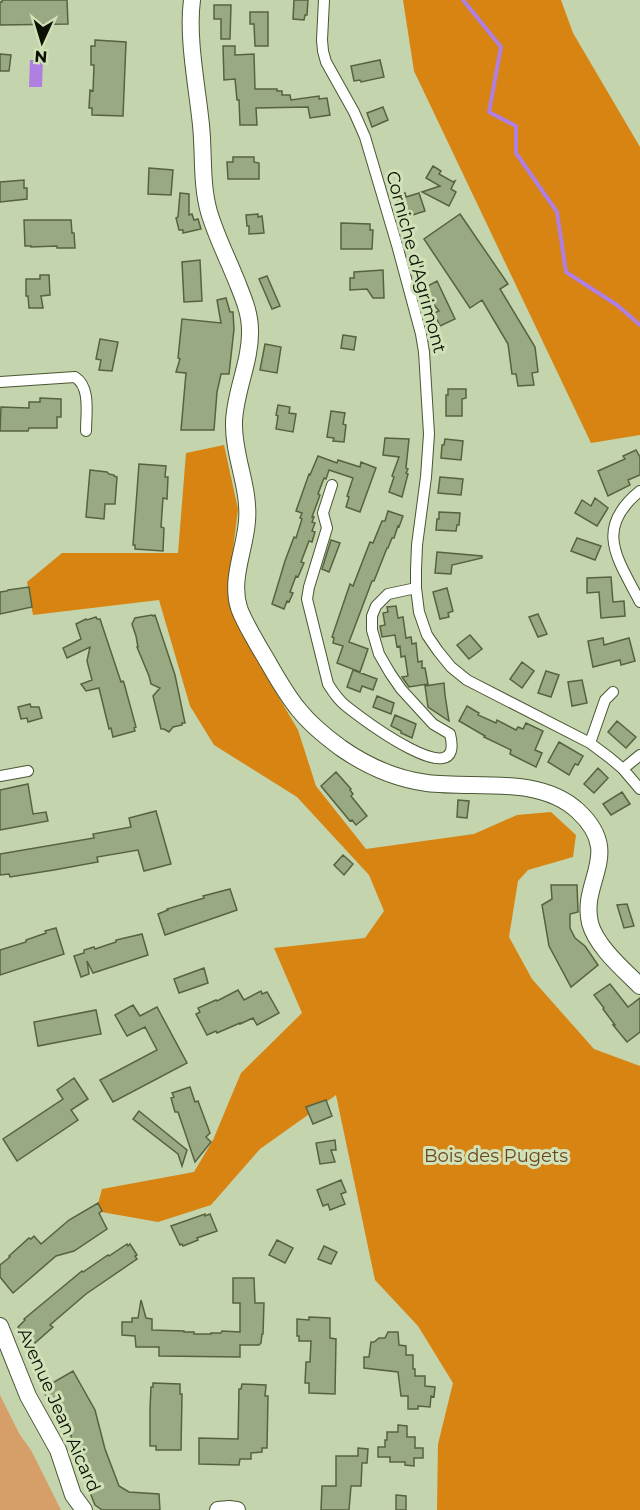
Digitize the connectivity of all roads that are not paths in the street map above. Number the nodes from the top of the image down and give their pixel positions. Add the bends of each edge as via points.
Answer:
1 (192, 0) edge
2 (324, 0) edge
3 (0, 382) edge
4 (86, 431) dead end
5 (332, 485) dead end
6 (640, 491) edge
7 (416, 588) junction
8 (640, 602) edge
9 (613, 692) dead end
10 (590, 743) junction
11 (640, 755) edge
12 (623, 769) junction
13 (28, 771) dead end
14 (0, 776) edge
15 (640, 789) edge
16 (640, 986) edge
17 (0, 1326) edge
18 (84, 1510) edge
19 (218, 1510) edge
20 (237, 1510) edge

1 - 16 main road via 191,29 206,195 212,221 245,303 250,329 234,421 247,499 237,583 238,604 245,621 298,709 324,735 364,762 418,781 545,792 579,812 595,834 600,853 589,904 592,929
2 - 7 street, Corniche d'Agrimont via 322,40 326,62 365,137 424,352 429,434
3 - 4 street via 75,377 85,389
5 - 7 street via 323,513 327,528 307,599 328,684 344,705 389,737 437,759 445,758 451,752 450,734 433,724 401,689 379,654 372,630 376,606 388,594
6 - 8 street via 618,516 613,541 615,553
7 - 10 street, Corniche d'Agrimont via 427,635 451,667 487,691
9 - 10 street via 605,700
10 - 12 street, Corniche d'Agrimont
11 - 12 street
12 - 15 street, Corniche d'Agrimont
13 - 14 street
17 - 18 main road, Avenue Jean Aicard via 28,1396 58,1450 73,1495
19 - 20 main road

